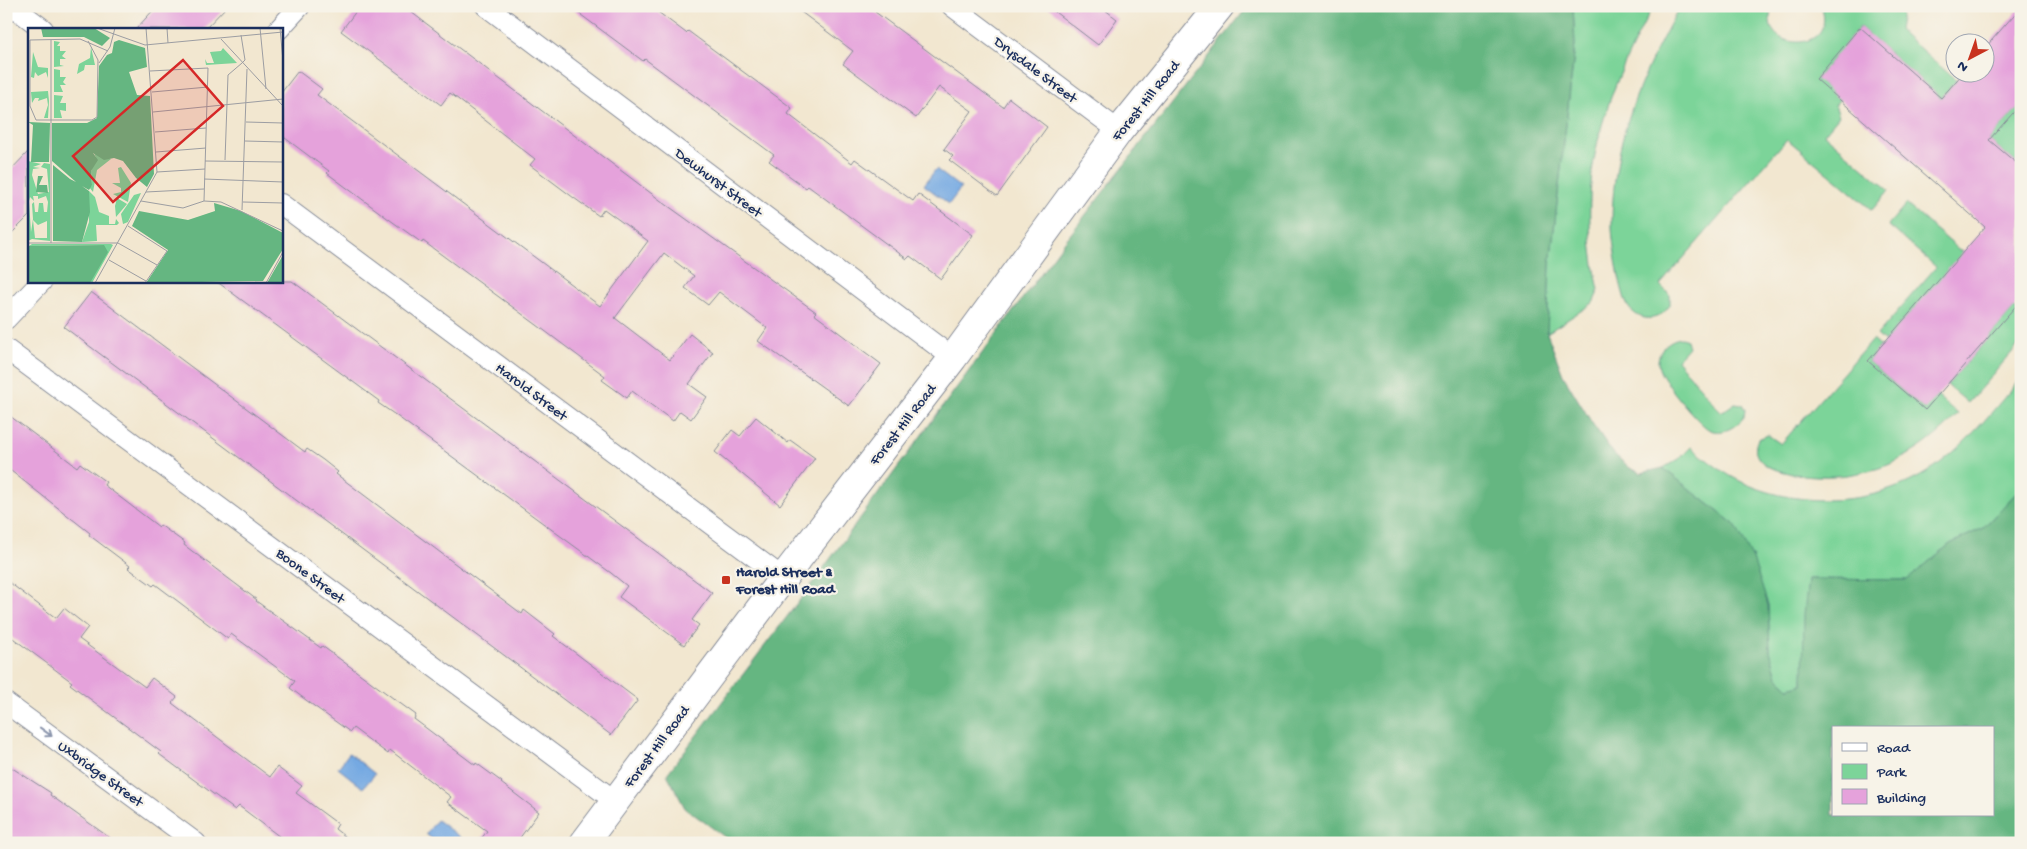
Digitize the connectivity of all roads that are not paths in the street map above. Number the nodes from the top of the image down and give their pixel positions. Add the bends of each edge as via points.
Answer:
1 (12, 6) edge
2 (300, 6) edge
3 (486, 6) edge
4 (952, 6) edge
5 (1220, 6) edge
6 (42, 28) edge
7 (280, 28) edge
8 (1119, 131) junction
9 (282, 205) edge
10 (41, 282) edge
11 (6, 319) edge
12 (6, 349) edge
13 (953, 358) junction
14 (783, 578) junction
15 (6, 703) edge
16 (615, 801) junction
17 (196, 843) edge
18 (584, 843) edge

1 - 6 street
2 - 7 street
3 - 13 street, Dewhurst Street
4 - 8 street, Drysdale Street
5 - 8 street, Forest Hill Road
8 - 13 street, Forest Hill Road
9 - 14 street, Harold Street
10 - 11 street
12 - 16 street, Boone Street
13 - 14 street, Forest Hill Road
14 - 16 street, Forest Hill Road
15 -> 17 street, Uxbridge Street
16 - 18 street, Forest Hill Road

